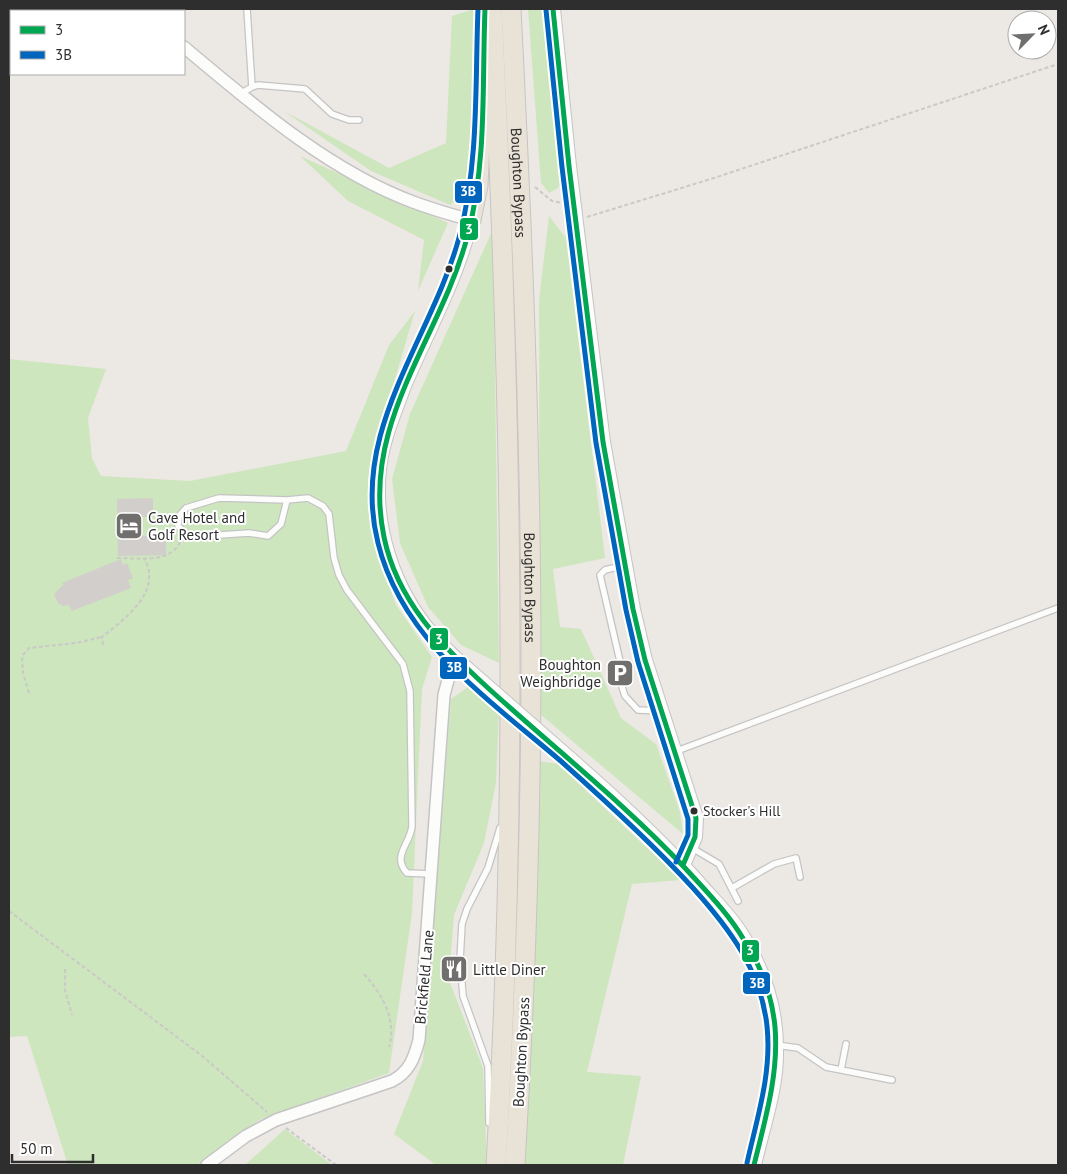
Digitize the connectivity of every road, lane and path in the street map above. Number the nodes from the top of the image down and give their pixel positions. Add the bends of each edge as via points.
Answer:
1 (247, 9) edge
2 (485, 9) edge
3 (492, 9) edge
4 (511, 9) edge
5 (553, 9) edge
6 (185, 48) edge
7 (1058, 64) edge
8 (252, 87) junction
9 (240, 94) junction
10 (359, 120) dead end
11 (532, 185) dead end
12 (574, 206) junction
13 (471, 220) junction
14 (287, 500) junction
15 (184, 533) junction
16 (117, 558) dead end
17 (144, 558) junction
18 (625, 565) junction
19 (1058, 608) edge
20 (102, 637) junction
21 (103, 645) dead end
22 (457, 660) junction
23 (29, 693) dead end
24 (661, 711) junction
25 (511, 750) junction
26 (674, 752) junction
27 (692, 848) junction
28 (683, 865) junction
29 (432, 874) junction
30 (800, 877) dead end
31 (732, 888) junction
32 (738, 902) dead end
33 (9, 910) edge
34 (65, 969) dead end
35 (364, 974) dead end
36 (72, 1014) dead end
37 (846, 1044) dead end
38 (776, 1045) junction
39 (388, 1047) dead end
40 (841, 1070) junction
41 (892, 1080) dead end
42 (276, 1120) junction
43 (207, 1165) edge
44 (336, 1165) edge
45 (495, 1165) edge
46 (515, 1165) edge
47 (754, 1165) edge

1 - 8 lane
2 - 13 highway via 483,119 478,186
3 - 25 highway, Boughton Bypass via 502,213 509,472
4 - 46 highway, Boughton Bypass via 523,264 531,662 527,902
5 - 12 street
6 - 9 street
7 - 12 path via 586,217
8 - 9 lane
8 - 10 lane via 305,90 332,114
9 - 13 street via 297,138 365,180 412,202
11 - 12 path via 552,201
12 - 18 street via 603,442
13 - 22 street via 449,289 390,422 379,469 378,496 383,535 401,587 429,631
14 - 15 lane via 281,524 268,536 249,533 199,538
14 - 15 lane via 219,498 198,503 186,508 179,516 178,526
14 - 29 lane via 308,498 323,506 329,514 339,575 405,669 411,699 412,826 401,850 400,861 406,873
15 - 17 path via 178,550 167,556
16 - 17 path
17 - 20 path via 150,567 150,587 138,604
18 - 24 street via 645,660
18 - 24 lane via 605,570 600,575 622,670 622,687 631,705 638,710
19 - 26 lane
20 - 21 path
20 - 23 path via 30,648 22,656
22 - 28 street, bridge via 637,819
22 - 29 street, Brickfield Lane via 444,695
24 - 26 street
25 - 45 highway, Boughton Bypass via 506,968
25 - 45 lane via 499,836 488,868 466,909 460,960 463,996 488,1066 489,1123
26 - 27 street via 696,818
27 - 28 street
27 - 31 lane via 717,862
28 - 38 street via 732,921 749,947 768,992
29 - 42 street, Brickfield Lane via 419,1040 411,1063 392,1082
30 - 31 lane via 796,858 786,859
31 - 32 lane
33 - 42 path via 201,1055
34 - 36 path via 65,990
35 - 39 path via 378,990 390,1015
37 - 40 lane
38 - 40 lane via 798,1048 826,1067
38 - 47 street via 775,1078
40 - 41 lane
42 - 43 street, Brickfield Lane via 246,1136
42 - 44 path

